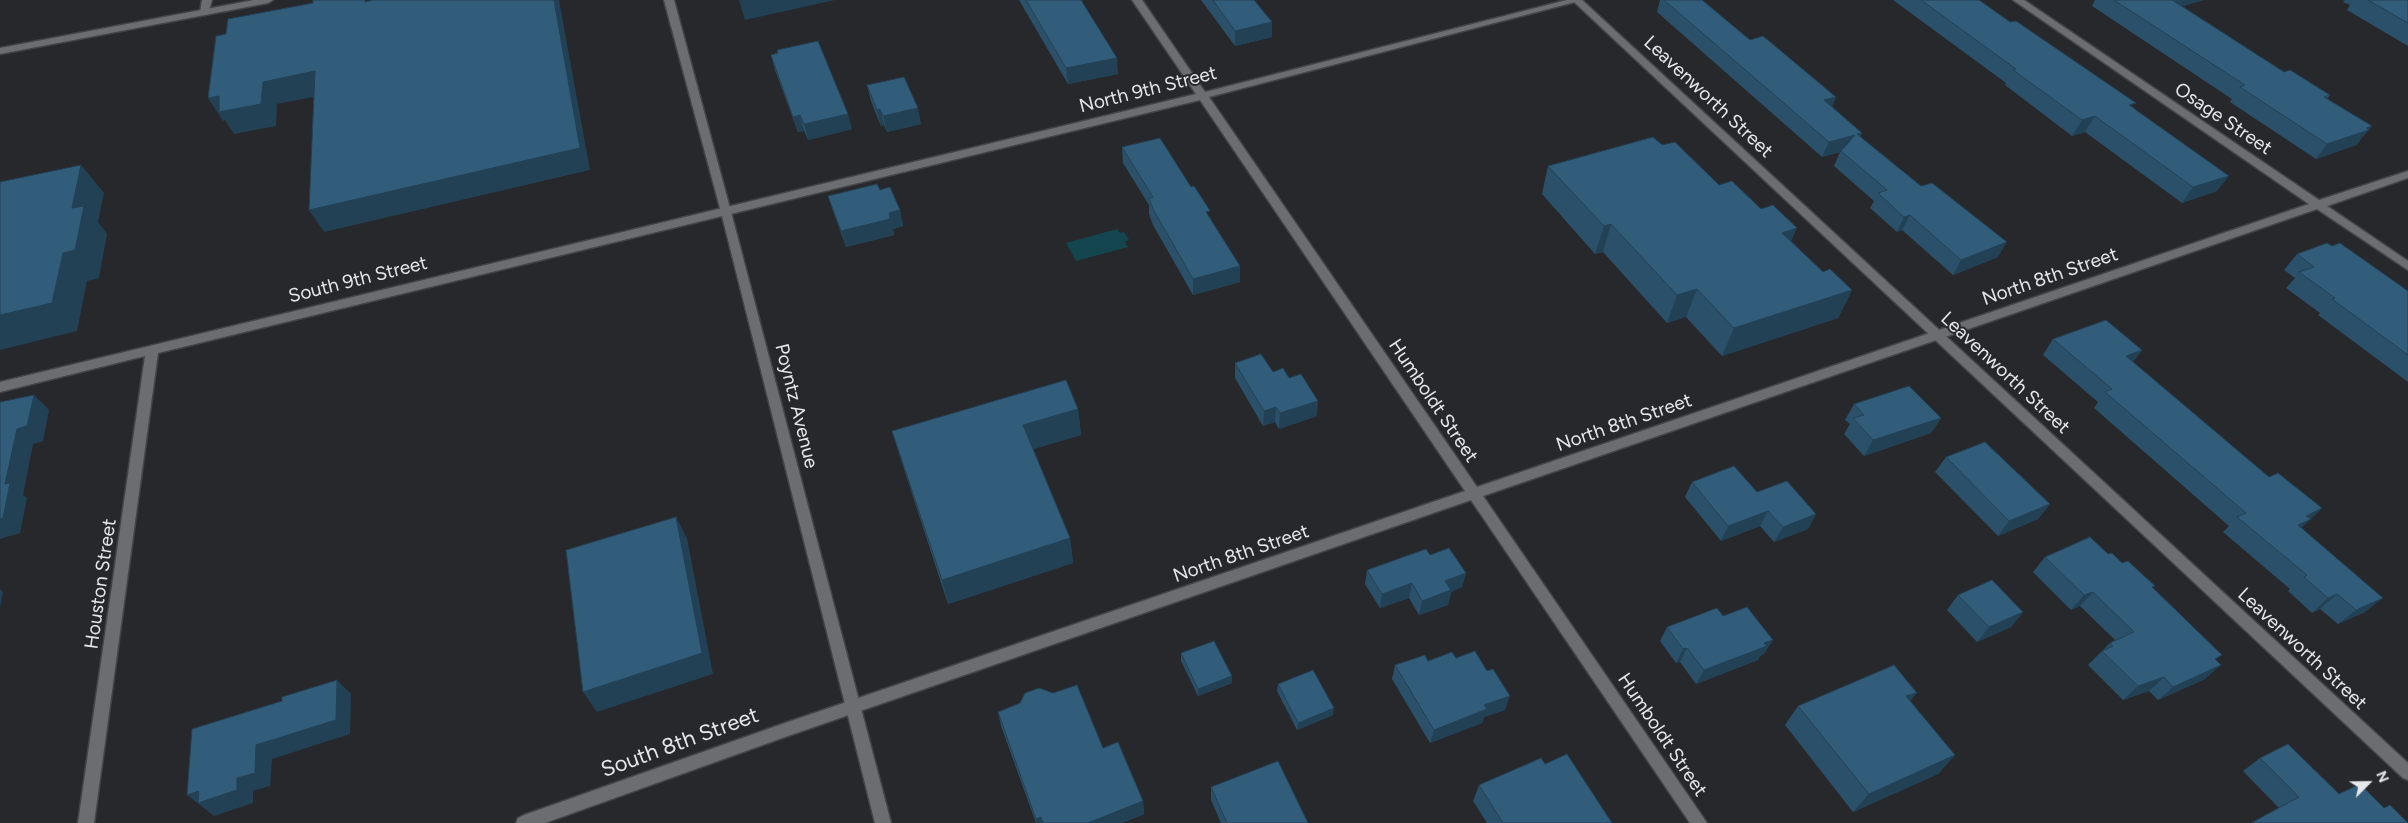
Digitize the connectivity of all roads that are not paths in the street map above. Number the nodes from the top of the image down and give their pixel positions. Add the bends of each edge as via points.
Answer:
1 (207, 0) edge
2 (268, 0) edge
3 (669, 0) edge
4 (1137, 0) edge
5 (1577, 0) edge
6 (2018, 0) edge
7 (205, 12) junction
8 (0, 51) edge
9 (1202, 96) junction
10 (2408, 174) edge
11 (2318, 205) junction
12 (726, 212) junction
13 (2408, 266) edge
14 (1937, 336) junction
15 (152, 350) junction
16 (0, 387) edge
17 (1474, 494) junction
18 (852, 707) junction
19 (2408, 773) edge
20 (86, 823) edge
21 (524, 823) edge
22 (883, 823) edge
23 (1699, 823) edge

1 - 7 street
2 - 7 street
3 - 12 street, Poyntz Avenue
4 - 9 street, Humboldt Street
5 - 9 street, North 9th Street
5 - 14 street, Leavenworth Street
6 - 11 street, Osage Street
7 - 8 street
9 - 12 street, North 9th Street
9 - 17 street, Humboldt Street
10 - 11 street, North 8th Street
11 - 13 street, Osage Street
11 - 14 street, North 8th Street
12 - 15 street, South 9th Street via 665,224
12 - 18 street, Poyntz Avenue
14 - 17 street, North 8th Street
14 - 19 street, Leavenworth Street
15 - 16 street, South 9th Street
15 - 20 street, Houston Street
17 - 18 street, North 8th Street
17 - 23 street, Humboldt Street
18 - 21 street, South 8th Street
18 - 22 street, Poyntz Avenue

